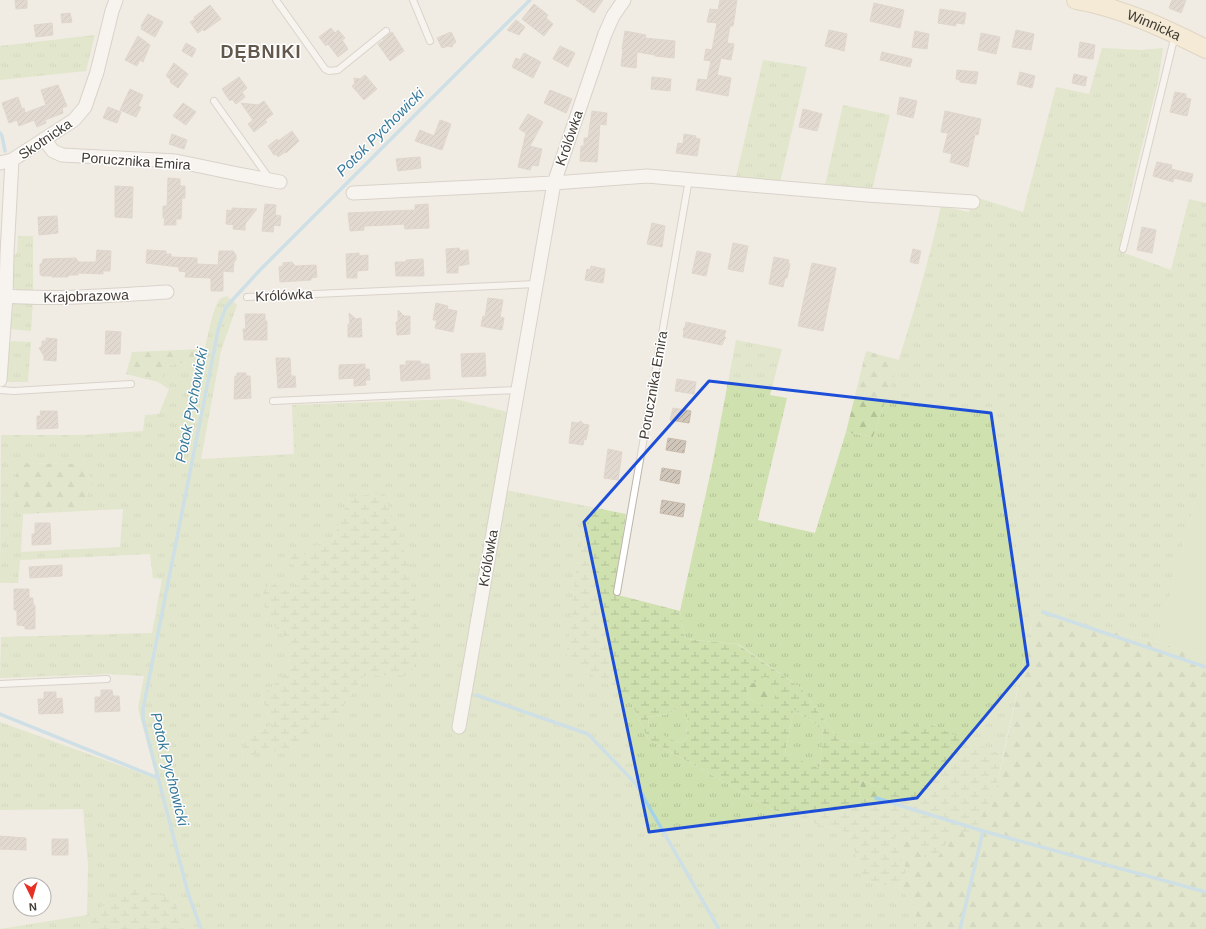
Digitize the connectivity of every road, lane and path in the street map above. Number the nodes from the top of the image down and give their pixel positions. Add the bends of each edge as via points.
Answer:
1 (116, 0) edge
2 (276, 0) edge
3 (413, 0) edge
4 (624, 0) edge
5 (1076, 0) edge
6 (386, 31) dead end
7 (1175, 34) junction
8 (430, 41) dead end
9 (1206, 49) edge
10 (214, 101) dead end
11 (44, 140) junction
12 (6, 162) edge
13 (689, 179) junction
14 (275, 181) joint
15 (554, 183) junction
16 (353, 193) dead end
17 (972, 202) dead end
18 (1123, 249) dead end
19 (537, 284) junction
20 (167, 292) dead end
21 (6, 296) junction
22 (246, 297) dead end
23 (0, 380) edge
24 (131, 384) dead end
25 (0, 390) edge
26 (518, 390) junction
27 (273, 401) dead end
28 (617, 592) dead end
29 (107, 679) dead end
30 (0, 684) edge
31 (459, 727) dead end

1 - 11 street, Skotnicka via 85,106 74,120
2 - 6 lane via 325,69 329,71 338,70
3 - 8 lane
4 - 15 street, Królówka via 605,34
5 - 7 street, Winnicka via 1133,16
7 - 9 street, Winnicka
7 - 18 lane
10 - 14 lane
11 - 12 street, Skotnicka
11 - 14 street, Porucznika Emira via 54,151 62,155 176,160
12 - 21 street, Skotnicka
13 - 15 street via 647,176
13 - 17 street
13 - 28 lane, Porucznika Emira
15 - 16 street
15 - 19 street, Królówka
19 - 22 lane, Królówka
19 - 26 street, Królówka
20 - 21 street, Krajobrazowa via 32,298
21 - 23 street, Skotnicka
24 - 25 lane
26 - 27 lane
26 - 31 street, Królówka
29 - 30 lane

